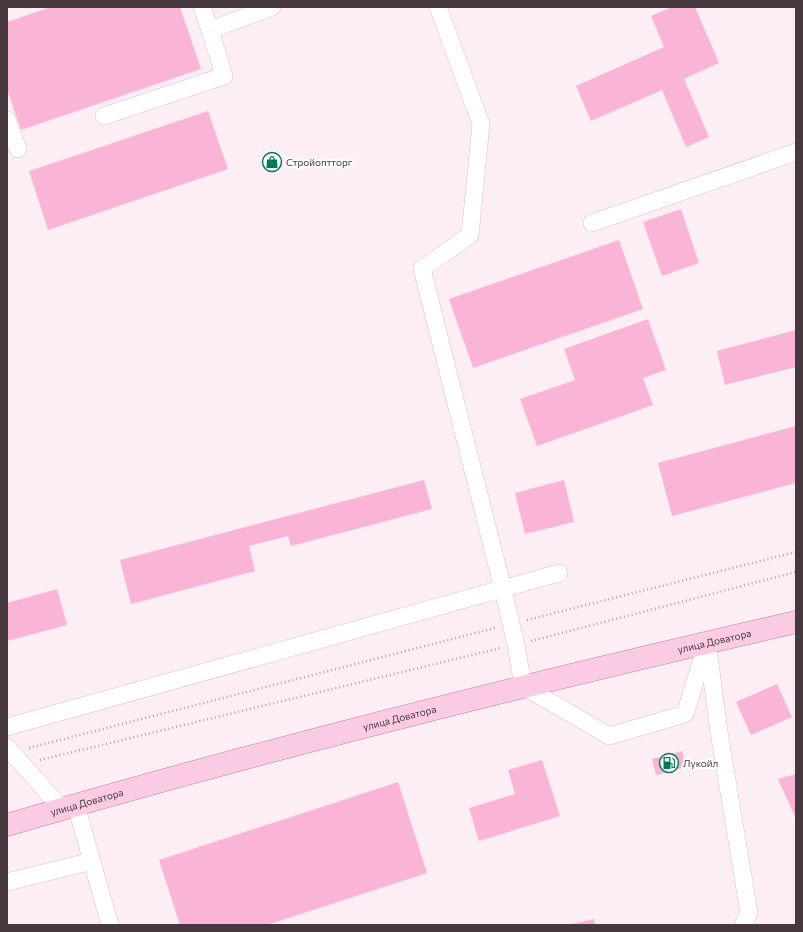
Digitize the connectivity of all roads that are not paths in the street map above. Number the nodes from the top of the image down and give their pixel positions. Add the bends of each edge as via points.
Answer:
1 (202, 7) edge
2 (272, 7) edge
3 (438, 7) edge
4 (210, 30) junction
5 (104, 116) dead end
6 (7, 120) edge
7 (18, 149) dead end
8 (796, 152) edge
9 (592, 223) dead end
10 (559, 573) dead end
11 (503, 589) junction
12 (796, 622) edge
13 (707, 643) junction
14 (523, 686) junction
15 (7, 727) edge
16 (10, 750) edge
17 (69, 807) junction
18 (7, 825) edge
19 (92, 861) junction
20 (7, 882) edge
21 (110, 925) edge
22 (742, 925) edge

1 - 4 lane
2 - 4 lane
3 - 11 lane via 481,124 470,235 422,269
4 - 5 lane via 224,76
6 - 7 lane
8 - 9 lane
10 - 11 lane
11 - 14 lane
11 - 15 lane
12 - 13 main road, улица Доватора
13 - 14 main road, улица Доватора
13 - 14 lane via 685,714 609,736
13 - 22 lane via 748,913
14 - 17 main road, улица Доватора via 208,767
16 - 17 lane
17 - 18 main road, улица Доватора
17 - 19 lane
19 - 20 lane
19 - 21 lane

